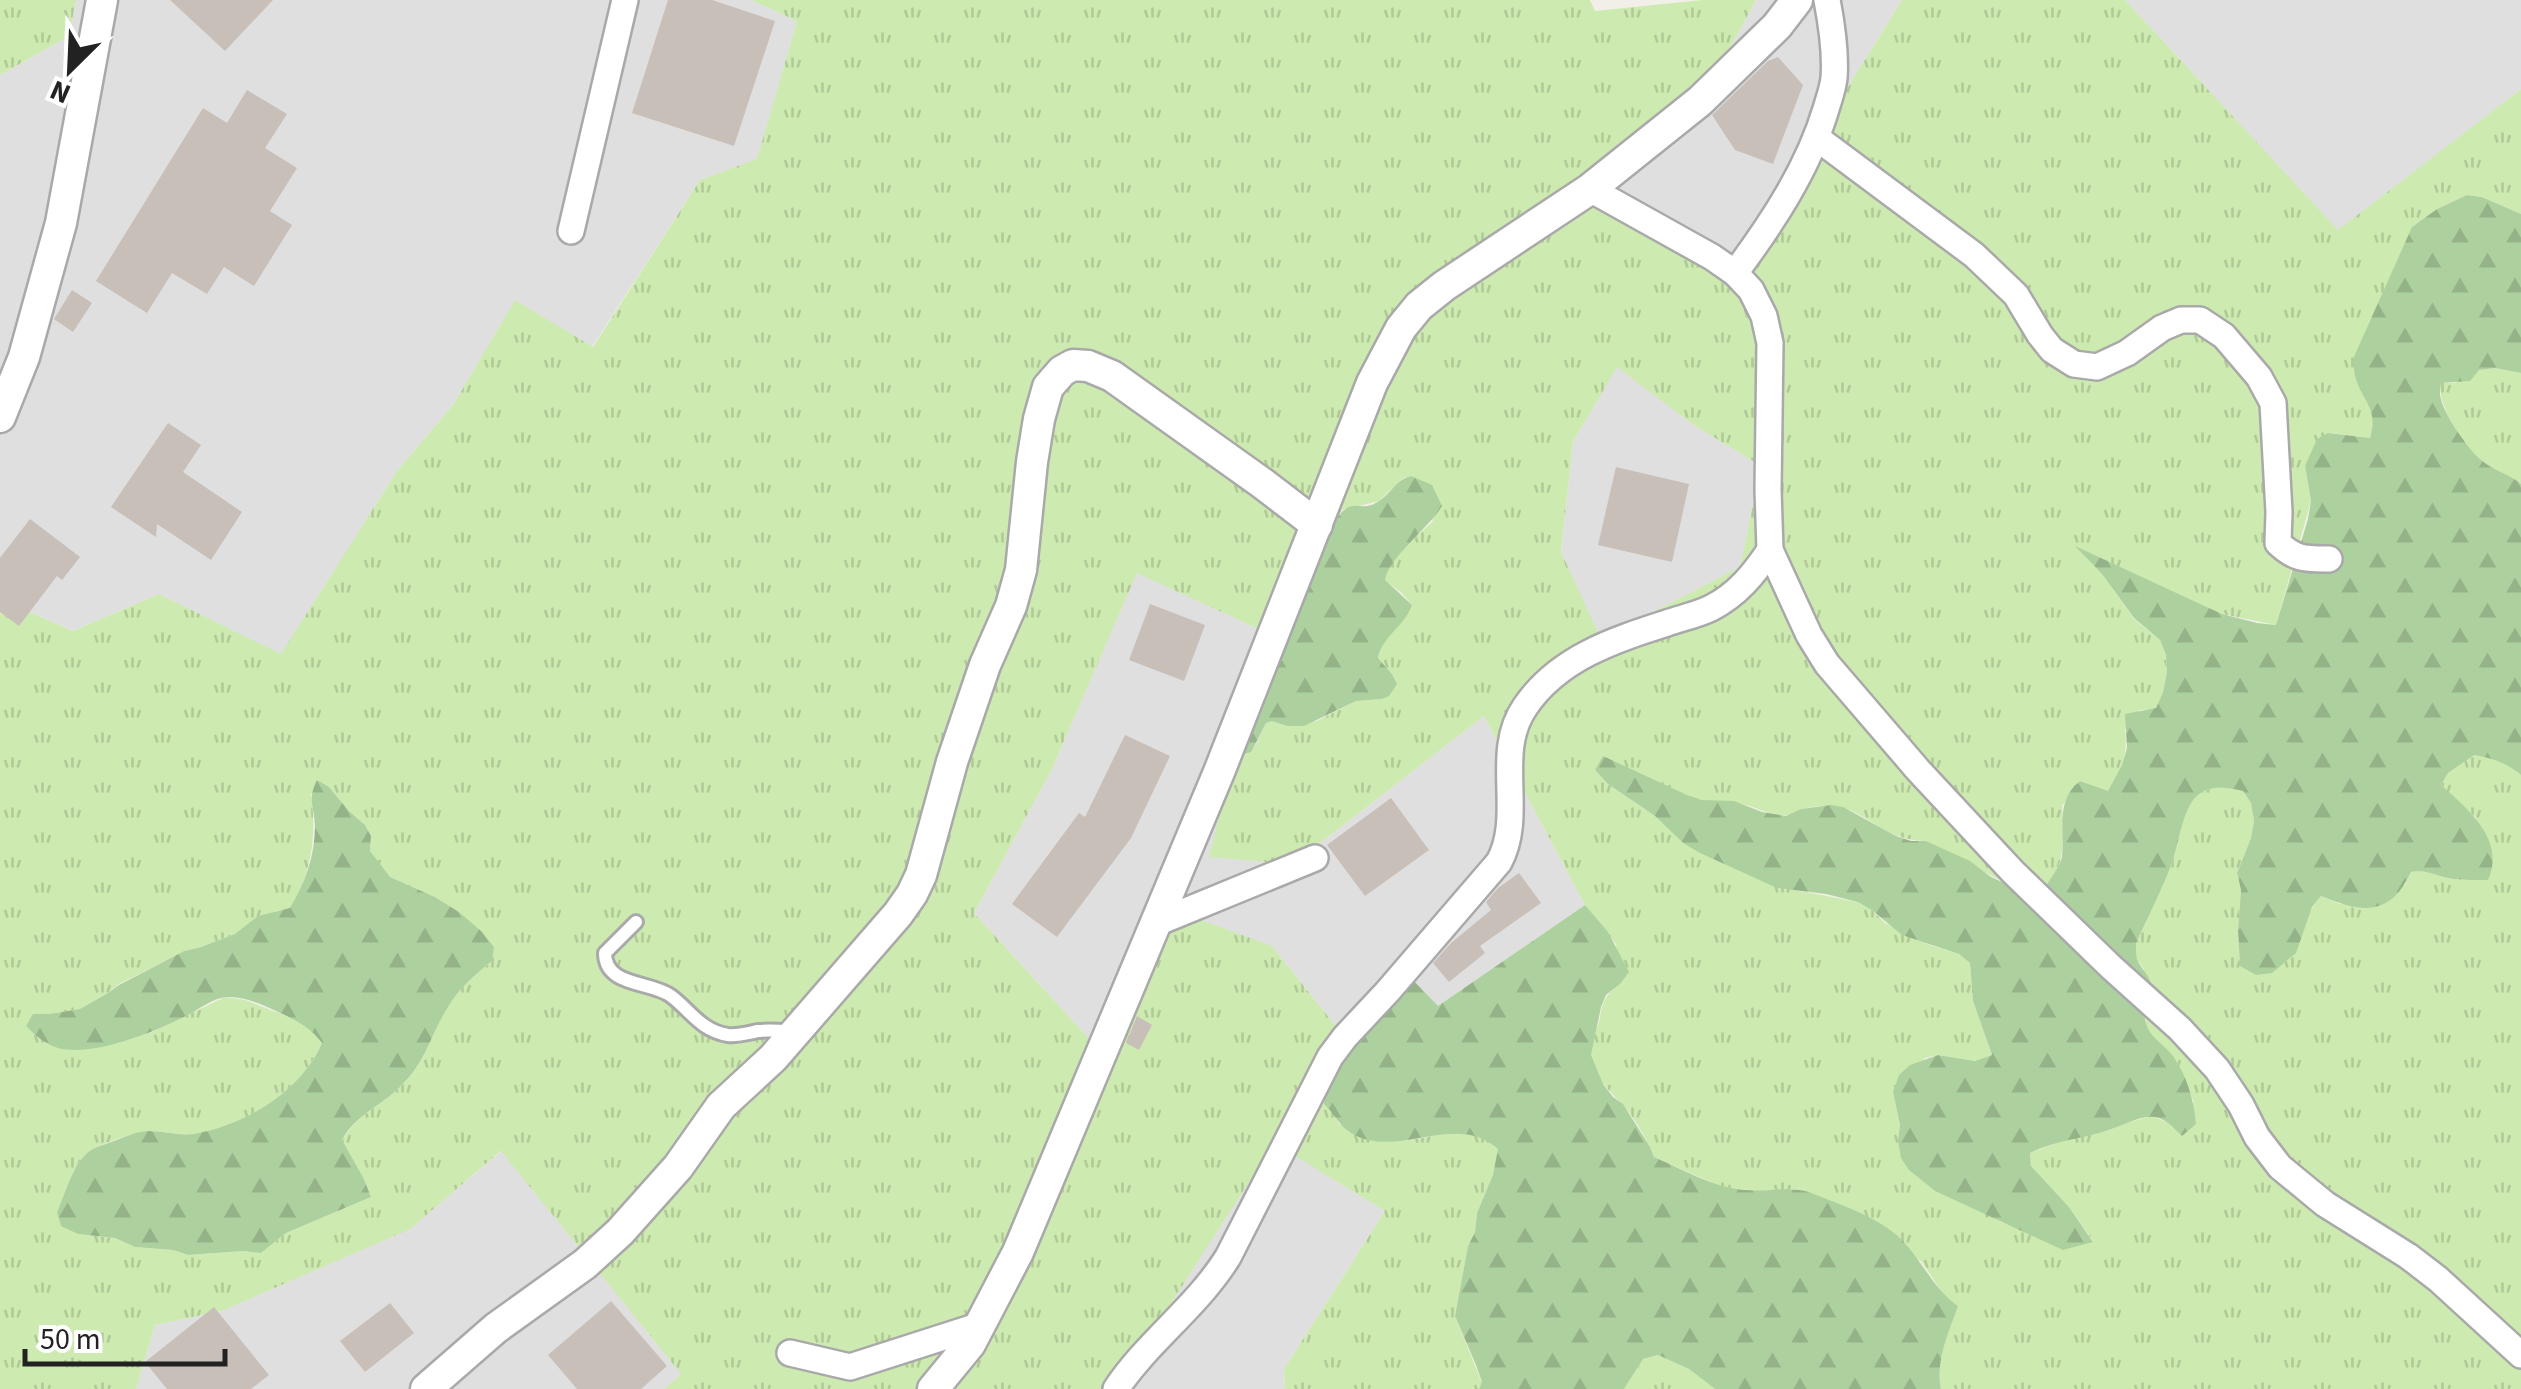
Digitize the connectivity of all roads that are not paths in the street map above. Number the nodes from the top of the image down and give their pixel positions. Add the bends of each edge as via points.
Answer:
1 (102, 0) edge
2 (625, 0) edge
3 (1797, 0) edge
4 (1827, 0) edge
5 (1817, 138) junction
6 (1590, 189) junction
7 (571, 231) dead end
8 (1735, 273) junction
9 (0, 416) edge
10 (1317, 525) junction
11 (1770, 550) junction
12 (2330, 559) dead end
13 (1315, 858) dead end
14 (636, 922) dead end
15 (1154, 924) junction
16 (797, 1031) junction
17 (981, 1325) junction
18 (790, 1353) dead end
19 (2521, 1355) edge
20 (426, 1389) edge
21 (933, 1389) edge
22 (1116, 1389) edge

1 - 9 street via 60,223 24,357
2 - 7 street
3 - 6 street via 1700,102
4 - 5 street via 1834,81
5 - 8 street
5 - 12 street via 1974,255 2016,295 2052,350 2074,364 2097,367 2180,320 2200,320 2224,336 2273,403 2278,543 2292,556
6 - 8 street
6 - 10 street via 1444,286 1401,328
8 - 11 street via 1758,303 1770,343
10 - 15 street
10 - 16 street via 1112,376 1073,366 1054,378 1039,419 1021,570 952,762 921,875 898,914
11 - 19 street via 1827,664 2013,872 2217,1069 2280,1167 2423,1267
11 - 22 street via 1725,600 1590,651 1530,700 1510,749 1510,837 1499,862 1338,1047 1213,1281
13 - 15 street
14 - 16 lane via 605,953 608,968 621,978 668,993 716,1032
15 - 17 street via 1058,1162
16 - 20 street via 722,1106 620,1232
17 - 18 street via 850,1368
17 - 21 street

